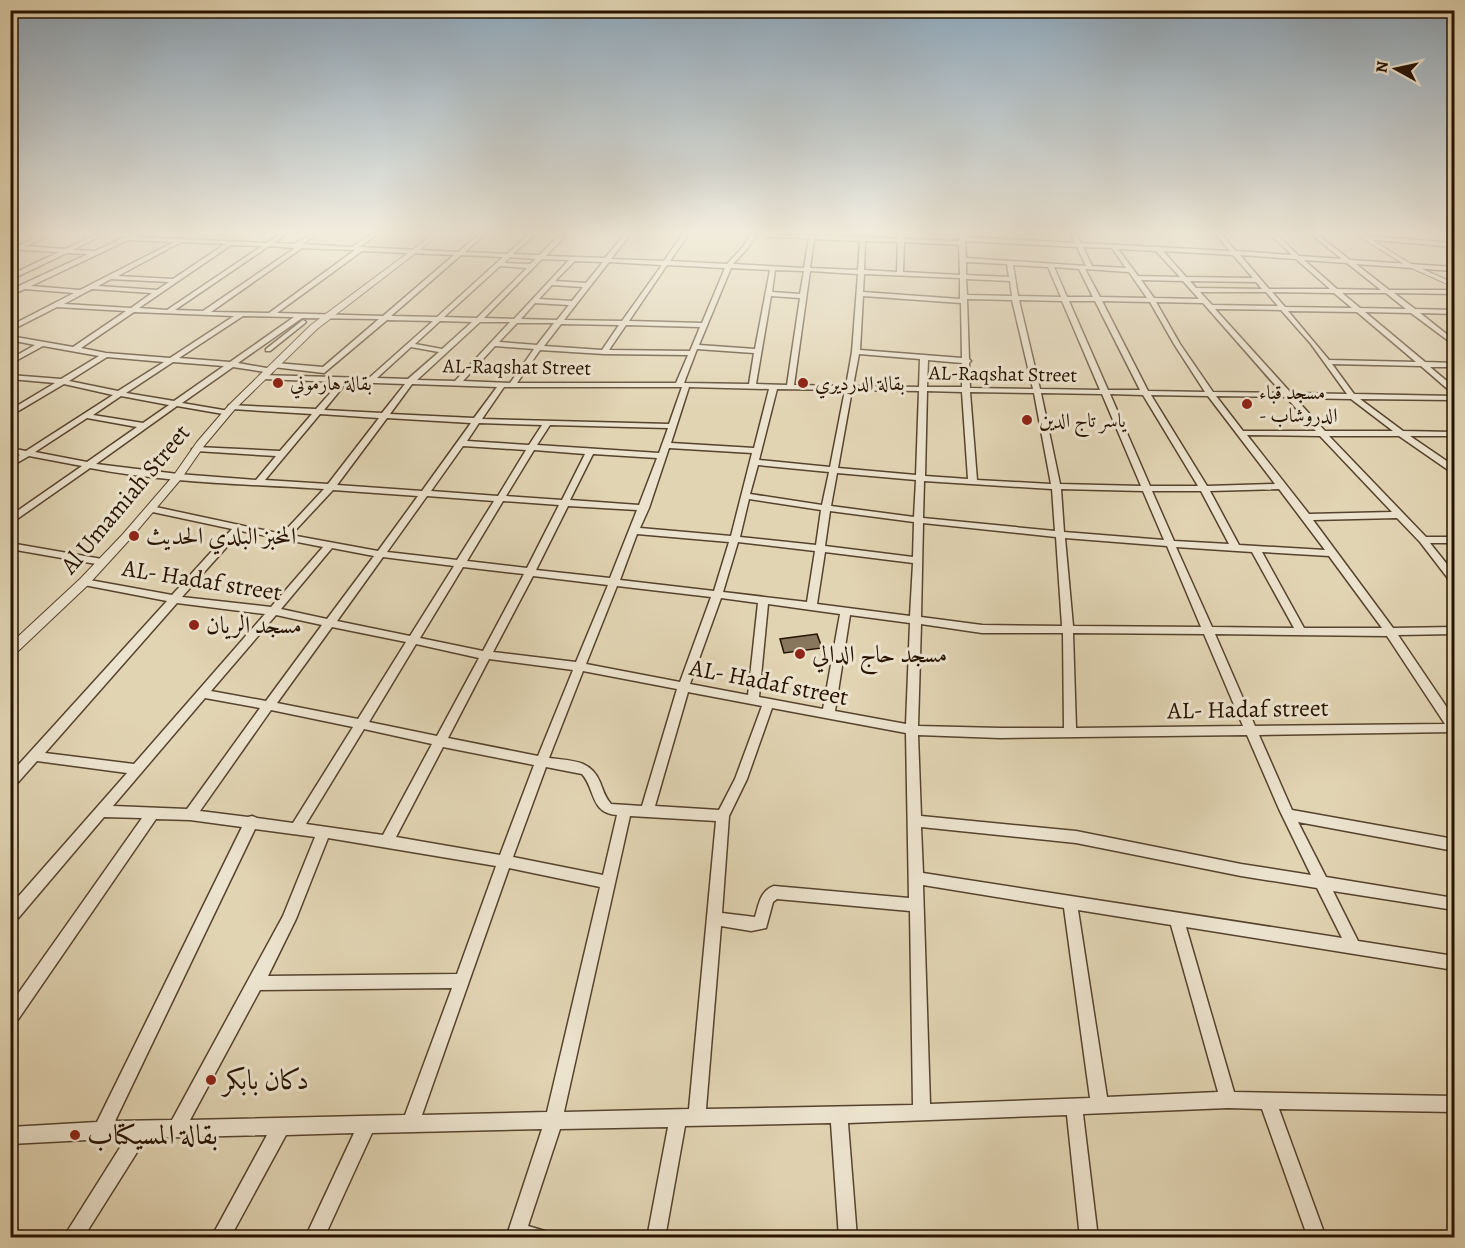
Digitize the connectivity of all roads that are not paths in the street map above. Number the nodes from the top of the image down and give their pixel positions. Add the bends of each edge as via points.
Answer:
1 (78, 293) edge
2 (157, 293) edge
3 (195, 293) edge
4 (232, 293) edge
5 (300, 293) edge
6 (359, 293) edge
7 (412, 293) edge
8 (466, 293) edge
9 (504, 293) edge
10 (541, 293) edge
11 (581, 293) edge
12 (644, 293) edge
13 (718, 293) edge
14 (964, 293) edge
15 (1014, 293) edge
16 (1061, 293) edge
17 (1094, 293) edge
18 (1148, 293) edge
19 (1199, 293) edge
20 (1268, 293) edge
21 (1338, 293) edge
22 (1392, 293) edge
23 (1442, 293) edge
24 (768, 294) joint
25 (861, 294) joint
26 (803, 296) joint
27 (1063, 297) junction
28 (1015, 298) junction
29 (1096, 298) junction
30 (964, 299) junction
31 (1152, 300) junction
32 (533, 301) junction
33 (1205, 301) junction
34 (1455, 301) edge
35 (573, 303) junction
36 (55, 305) junction
37 (1212, 307) junction
38 (133, 310) junction
39 (1283, 310) junction
40 (167, 312) junction
41 (206, 312) junction
42 (1361, 312) junction
43 (1416, 312) junction
44 (1455, 312) edge
45 (243, 314) junction
46 (270, 315) junction
47 (300, 316) junction
48 (309, 316) junction
49 (329, 316) junction
50 (383, 318) junction
51 (438, 319) junction
52 (478, 320) junction
53 (515, 321) junction
54 (558, 322) junction
55 (623, 323) junction
56 (705, 325) junction
57 (297, 327) junction
58 (314, 327) junction
59 (10, 329) edge
60 (10, 338) edge
61 (1455, 343) edge
62 (43, 344) junction
63 (493, 344) junction
64 (409, 345) junction
65 (538, 348) junction
66 (75, 349) junction
67 (254, 349) junction
68 (268, 350) junction
69 (292, 350) junction
70 (694, 350) junction
71 (444, 351) junction
72 (757, 351) junction
73 (604, 352) junction
74 (856, 352) junction
75 (106, 355) junction
76 (924, 358) junction
77 (174, 361) junction
78 (967, 361) junction
79 (10, 362) edge
80 (1328, 362) junction
81 (230, 365) junction
82 (1425, 365) junction
83 (1455, 365) edge
84 (325, 369) junction
85 (269, 371) junction
86 (10, 376) edge
87 (372, 379) junction
88 (345, 380) junction
89 (65, 382) junction
90 (410, 382) junction
91 (457, 383) junction
92 (507, 385) junction
93 (682, 386) junction
94 (752, 387) junction
95 (773, 388) junction
96 (790, 388) junction
97 (848, 388) junction
98 (924, 389) junction
99 (966, 390) junction
100 (1455, 390) edge
101 (1037, 391) junction
102 (1105, 393) junction
103 (1146, 393) junction
104 (121, 394) junction
105 (1211, 394) junction
106 (1288, 395) junction
107 (1352, 396) junction
108 (1455, 398) edge
109 (174, 405) junction
110 (229, 410) junction
111 (317, 412) junction
112 (10, 414) edge
113 (87, 416) junction
114 (384, 416) junction
115 (477, 421) junction
116 (547, 423) junction
117 (144, 426) junction
118 (673, 426) junction
119 (1239, 433) junction
120 (1400, 433) junction
121 (1323, 434) junction
122 (1455, 434) edge
123 (461, 443) junction
124 (530, 448) junction
125 (196, 449) junction
126 (10, 450) edge
127 (664, 450) junction
128 (590, 452) junction
129 (29, 454) junction
130 (282, 454) junction
131 (757, 457) junction
132 (10, 465) edge
133 (90, 465) junction
134 (1455, 470) edge
135 (833, 471) junction
136 (178, 477) junction
137 (920, 479) junction
138 (973, 482) junction
139 (258, 483) junction
140 (1281, 486) junction
141 (1056, 487) junction
142 (330, 488) junction
143 (1147, 490) junction
144 (1205, 490) junction
145 (425, 494) junction
146 (746, 496) junction
147 (500, 500) junction
148 (562, 503) junction
149 (151, 508) junction
150 (644, 508) junction
151 (826, 509) junction
152 (1399, 515) junction
153 (1306, 517) junction
154 (921, 520) junction
155 (10, 521) edge
156 (239, 527) junction
157 (636, 531) junction
158 (1062, 536) junction
159 (284, 537) junction
160 (735, 539) junction
161 (1423, 540) junction
162 (1455, 540) edge
163 (1171, 544) junction
164 (329, 546) junction
165 (16, 547) edge
166 (1236, 548) junction
167 (1255, 549) junction
168 (821, 550) junction
169 (1332, 553) junction
170 (380, 554) junction
171 (10, 558) edge
172 (918, 561) junction
173 (102, 562) junction
174 (458, 564) junction
175 (530, 572) junction
176 (1455, 579) edge
177 (84, 582) junction
178 (616, 582) junction
179 (718, 594) junction
180 (173, 599) junction
181 (763, 600) junction
182 (812, 606) junction
183 (273, 611) junction
184 (846, 611) junction
185 (916, 621) junction
186 (331, 622) junction
187 (1068, 630) junction
188 (1207, 630) junction
189 (1455, 630) edge
190 (1301, 631) junction
191 (1390, 632) junction
192 (412, 640) junction
193 (10, 652) edge
194 (485, 655) junction
195 (580, 667) junction
196 (684, 686) junction
197 (204, 694) junction
198 (753, 700) junction
199 (268, 704) junction
200 (768, 704) junction
201 (828, 715) junction
202 (359, 724) junction
203 (1455, 728) edge
204 (1251, 729) junction
205 (912, 730) junction
206 (1070, 732) junction
207 (438, 742) junction
208 (34, 756) junction
209 (542, 762) junction
210 (137, 769) junction
211 (10, 783) edge
212 (101, 811) junction
213 (647, 811) junction
214 (624, 812) junction
215 (153, 813) junction
216 (190, 815) junction
217 (1288, 815) junction
218 (723, 816) junction
219 (915, 821) junction
220 (252, 822) junction
221 (297, 828) junction
222 (324, 832) junction
223 (387, 841) junction
224 (1455, 845) edge
225 (503, 861) junction
226 (916, 878) junction
227 (608, 882) junction
228 (1322, 883) junction
229 (1070, 903) junction
230 (1455, 904) edge
231 (916, 905) junction
232 (10, 917) edge
233 (714, 918) junction
234 (1176, 918) junction
235 (1354, 948) junction
236 (1455, 963) edge
237 (463, 981) junction
238 (256, 983) junction
239 (10, 1019) edge
240 (1228, 1100) junction
241 (1268, 1101) junction
242 (1455, 1104) edge
243 (1100, 1106) junction
244 (1074, 1107) junction
245 (922, 1113) junction
246 (839, 1114) junction
247 (678, 1118) junction
248 (697, 1118) junction
249 (554, 1120) junction
250 (411, 1123) junction
251 (367, 1125) junction
252 (281, 1127) junction
253 (176, 1129) junction
254 (102, 1130) junction
255 (142, 1130) junction
256 (10, 1136) edge
257 (516, 1235) edge
258 (72, 1238) edge
259 (220, 1238) edge
260 (314, 1238) edge
261 (542, 1238) edge
262 (656, 1238) edge
263 (848, 1238) edge
264 (1089, 1238) edge
265 (1317, 1238) edge

1 - 36 street
2 - 38 street
3 - 40 street
4 - 41 street
5 - 46 street
6 - 49 street, Al Umamiah Street
7 - 50 street
8 - 51 street
9 - 52 street
10 - 32 street
11 - 35 street
12 - 55 street
13 - 56 street
14 - 30 street
15 - 28 street
16 - 27 street
17 - 29 street
18 - 31 street
19 - 33 street
20 - 39 street
21 - 42 street
22 - 43 street
23 - 34 street
24 - 26 street
24 - 72 street
25 - 30 street
25 - 74 street
26 - 96 street
27 - 28 street
27 - 29 street
27 - 102 street
28 - 30 street
28 - 101 street
29 - 31 street
29 - 103 street
30 - 78 street
31 - 33 street
31 - 105 street
32 - 35 street
32 - 53 street
33 - 37 street
35 - 54 street
36 - 38 street
36 - 59 street
37 - 39 street
37 - 106 street
38 - 40 street
38 - 66 street
39 - 42 street
39 - 80 street
40 - 41 street
41 - 45 street
42 - 43 street
42 - 82 street
43 - 44 street
43 - 61 street
45 - 46 street
45 - 77 street
46 - 47 street
47 - 48 street
47 - 67 street
48 - 49 street
48 - 57 street
49 - 50 street
49 - 58 street, Al Umamiah Street
50 - 51 street
50 - 84 street
51 - 52 street
51 - 64 street
52 - 53 street
52 - 71 street
53 - 54 street
53 - 63 street
54 - 55 street
54 - 65 street
55 - 56 street
55 - 73 street
56 - 70 street
57 - 58 street
57 - 68 street
58 - 69 street, Al Umamiah Street
60 - 62 street
62 - 66 street
62 - 79 street
63 - 65 street
63 - 91 street
64 - 71 street
64 - 87 street
65 - 73 street
65 - 92 street
66 - 75 street
67 - 68 street
67 - 81 street
68 - 69 street
69 - 85 street, Al Umamiah Street
70 - 72 street
70 - 73 street
70 - 93 street
71 - 90 street
72 - 94 street
74 - 76 street
74 - 97 street
75 - 77 street
75 - 89 street
76 - 78 street
76 - 98 street
77 - 81 street
77 - 104 street
78 - 99 street
80 - 82 street
80 - 107 street
81 - 85 street
81 - 109 street
82 - 83 street
82 - 100 street
84 - 85 street
84 - 87 street via 313,376
85 - 88 street, AL-Raqshat Street
85 - 110 street, Al Umamiah Street
86 - 89 street
87 - 88 street, AL-Raqshat Street
87 - 90 street, AL-Raqshat Street
88 - 111 street
89 - 104 street
89 - 112 street
90 - 91 street, AL-Raqshat Street
90 - 114 street
91 - 92 street, AL-Raqshat Street
92 - 93 street, AL-Raqshat Street
92 - 115 street
93 - 94 street, AL-Raqshat Street
93 - 118 street
94 - 95 street, AL-Raqshat Street
95 - 96 street, AL-Raqshat Street
95 - 131 street
96 - 97 street, AL-Raqshat Street
97 - 98 street, AL-Raqshat Street
97 - 135 street
98 - 99 street, AL-Raqshat Street
98 - 137 street
99 - 101 street, AL-Raqshat Street
99 - 138 street
101 - 102 street, AL-Raqshat Street
101 - 141 street
102 - 103 street, AL-Raqshat Street
102 - 143 street
103 - 105 street, AL-Raqshat Street
103 - 144 street
104 - 109 street
104 - 113 street
105 - 106 street, AL-Raqshat Street
105 - 119 street
106 - 107 street, AL-Raqshat Street
106 - 121 street
107 - 108 street, AL-Raqshat Street
107 - 120 street
109 - 110 street
109 - 117 street
110 - 111 street
110 - 125 street, Al Umamiah Street
111 - 114 street
111 - 130 street
113 - 117 street
113 - 129 street
114 - 115 street
114 - 142 street
115 - 116 street
115 - 123 street
116 - 118 street
116 - 124 street
117 - 133 street
118 - 127 street
119 - 121 street
119 - 140 street
120 - 121 street
120 - 122 street
120 - 134 street
121 - 152 street
123 - 124 street
123 - 145 street
124 - 128 street
124 - 147 street
125 - 130 street
125 - 136 street, Al Umamiah Street
126 - 129 street
127 - 128 street
127 - 131 street
127 - 150 street
128 - 148 street
129 - 132 street
129 - 133 street
130 - 139 street
131 - 135 street
131 - 146 street
133 - 136 street
133 - 155 street
135 - 137 street
135 - 151 street
136 - 139 street
136 - 149 street, Al Umamiah Street
137 - 138 street
137 - 154 street
138 - 141 street
139 - 142 street
140 - 144 street
140 - 153 street
141 - 143 street
141 - 158 street
142 - 145 street
142 - 159 street
143 - 144 street
143 - 163 street
144 - 166 street
145 - 147 street
145 - 170 street
146 - 151 street
146 - 160 street
147 - 148 street
147 - 174 street
148 - 150 street
148 - 175 street
149 - 156 street
149 - 173 street, Al Umamiah Street
150 - 157 street
151 - 154 street
151 - 168 street
152 - 153 street
152 - 161 street
153 - 169 street
154 - 158 street
154 - 172 street
156 - 159 street
156 - 180 street
157 - 160 street
157 - 178 street
158 - 163 street
158 - 187 street
159 - 164 street
160 - 168 street
160 - 179 street
161 - 162 street
161 - 176 street
163 - 166 street
163 - 188 street
164 - 170 street
164 - 183 street
165 - 171 street
165 - 173 street
166 - 167 street
167 - 169 street
167 - 190 street
168 - 172 street
168 - 182 street
169 - 191 street
170 - 174 street
170 - 186 street
172 - 185 street
173 - 177 street, Al Umamiah Street
174 - 175 street
174 - 192 street
175 - 178 street
175 - 194 street
177 - 180 street, AL- Hadaf street
177 - 193 street, Al Umamiah Street
178 - 179 street
178 - 195 street
179 - 181 street
179 - 196 street
180 - 183 street, AL- Hadaf street
180 - 208 street
181 - 182 street
181 - 198 street
182 - 184 street
183 - 186 street, AL- Hadaf street
183 - 197 street
184 - 185 street
184 - 201 street
185 - 187 street via 982,629
185 - 205 street
186 - 192 street, AL- Hadaf street
186 - 199 street
187 - 188 street
187 - 206 street
188 - 190 street
188 - 204 street
189 - 191 street
190 - 191 street
191 - 203 street
192 - 194 street, AL- Hadaf street
192 - 202 street
194 - 195 street, AL- Hadaf street
194 - 207 street
195 - 196 street, AL- Hadaf street
195 - 209 street
196 - 198 street, AL- Hadaf street
196 - 213 street
197 - 199 street
197 - 210 street
198 - 200 street, AL- Hadaf street
199 - 202 street
199 - 216 street
200 - 201 street, AL- Hadaf street
200 - 218 street
201 - 205 street, AL- Hadaf street
202 - 207 street
202 - 221 street
203 - 204 street, AL- Hadaf street
204 - 206 street, AL- Hadaf street
204 - 217 street
205 - 206 street, AL- Hadaf street
205 - 219 street
207 - 209 street
207 - 223 street
208 - 210 street
208 - 211 street
209 - 214 street via 586,770 602,804
209 - 225 street
210 - 212 street
212 - 215 street
212 - 232 street
213 - 214 street
213 - 218 street
214 - 227 street
215 - 216 street
215 - 239 street
216 - 220 street
217 - 224 street
217 - 228 street
218 - 233 street
219 - 226 street
219 - 228 street via 1076,837
220 - 221 street
220 - 254 street
221 - 222 street
222 - 223 street
222 - 238 street via 289,919
223 - 225 street
225 - 227 street
225 - 237 street
226 - 229 street
226 - 231 street
227 - 249 street
228 - 230 street
228 - 235 street
229 - 234 street
229 - 243 street
231 - 233 street via 774,892 767,899 761,923
231 - 245 street
233 - 248 street
234 - 235 street
234 - 240 street
235 - 236 street
237 - 238 street
237 - 250 street
238 - 253 street
240 - 241 street
240 - 243 street
241 - 242 street
241 - 265 street
243 - 244 street
244 - 245 street
244 - 264 street
245 - 246 street
246 - 248 street
246 - 263 street
247 - 248 street
247 - 249 street
247 - 262 street
249 - 250 street
249 - 257 street
250 - 251 street
251 - 252 street
251 - 260 street
252 - 253 street
252 - 259 street
253 - 255 street
254 - 255 street
254 - 256 street
255 - 258 street
257 - 261 street

